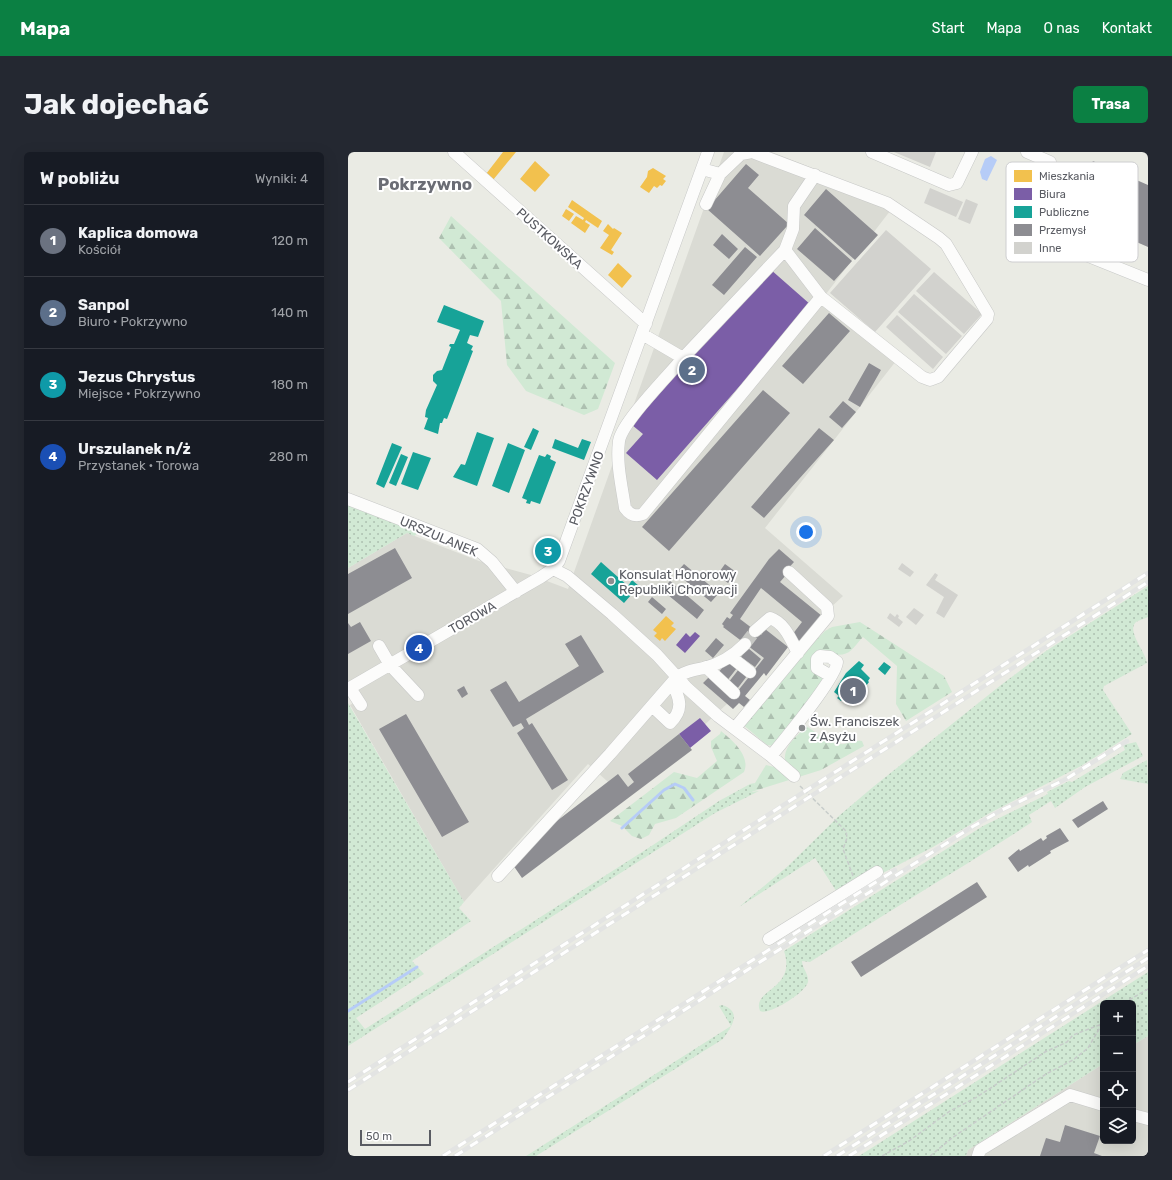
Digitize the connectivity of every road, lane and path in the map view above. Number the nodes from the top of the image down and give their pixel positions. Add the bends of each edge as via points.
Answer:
1 (454, 152) edge
2 (708, 152) edge
3 (872, 152) edge
4 (972, 152) edge
5 (1028, 152) edge
6 (1053, 157) edge
7 (702, 169) junction
8 (720, 174) junction
9 (815, 175) junction
10 (706, 204) dead end
11 (784, 250) junction
12 (1103, 262) edge
13 (1148, 280) edge
14 (821, 297) junction
15 (644, 329) junction
16 (683, 358) junction
17 (348, 499) edge
18 (553, 569) junction
19 (789, 572) dead end
20 (516, 592) junction
21 (755, 631) tunnel mouth
22 (745, 644) tunnel mouth
23 (379, 646) dead end
24 (798, 653) junction
25 (731, 657) junction
26 (390, 664) junction
27 (706, 667) junction
28 (750, 672) dead end
29 (831, 676) dead end
30 (674, 680) junction
31 (349, 689) edge
32 (734, 692) dead end
33 (418, 695) dead end
34 (360, 705) dead end
35 (652, 706) junction
36 (735, 728) junction
37 (771, 756) junction
38 (795, 779) joint
39 (876, 872) dead end
40 (498, 876) dead end
41 (856, 885) junction
42 (769, 939) dead end
43 (1148, 989) edge
44 (1129, 1000) edge
45 (1100, 1025) edge
46 (1100, 1027) edge
47 (1100, 1104) edge
48 (1136, 1116) edge
49 (1148, 1119) edge
50 (931, 1155) edge
51 (882, 1156) edge
52 (978, 1156) edge

1 - 15 street, PUSTKOWSKA
2 - 7 street, POKRZYWNO
3 - 4 street via 949,185 957,183
5 - 6 street
7 - 8 street
7 - 15 street, POKRZYWNO
8 - 9 street via 741,154 752,152
8 - 10 street
9 - 11 street via 794,206 792,236
9 - 14 street via 887,203 940,238 988,314 987,319 938,377 930,380
11 - 14 street
11 - 16 street
12 - 13 street
14 - 16 street via 643,514 629,514 625,508 618,457 619,440 632,419
15 - 16 street, PUSTKOWSKA
15 - 18 street, POKRZYWNO via 562,556
17 - 20 street, URSZULANEK via 476,549 492,562
18 - 20 street, TOROWA
18 - 30 street via 567,576 658,655
19 - 24 street via 827,607 829,612
20 - 26 street, TOROWA
21 - 24 street via 770,618 775,620 785,629
22 - 25 street
23 - 26 street
24 - 36 street
25 - 27 street
25 - 28 street
26 - 31 street, TOROWA
26 - 33 street
27 - 30 street via 688,671
27 - 32 street
29 - 37 street
30 - 35 street
30 - 35 street via 679,704 678,716 670,723
30 - 36 street
31 - 34 street
35 - 40 street
36 - 37 street
37 - 38 street
38 - 41 path via 846,831 847,838 843,849
39 - 41 street
41 - 42 street
43 - 44 path
45 - 51 path via 1073,1035 1067,1042 1045,1052
46 - 50 path via 1088,1048 1073,1060 1046,1074
47 - 52 street via 1070,1095 980,1150
48 - 49 street

